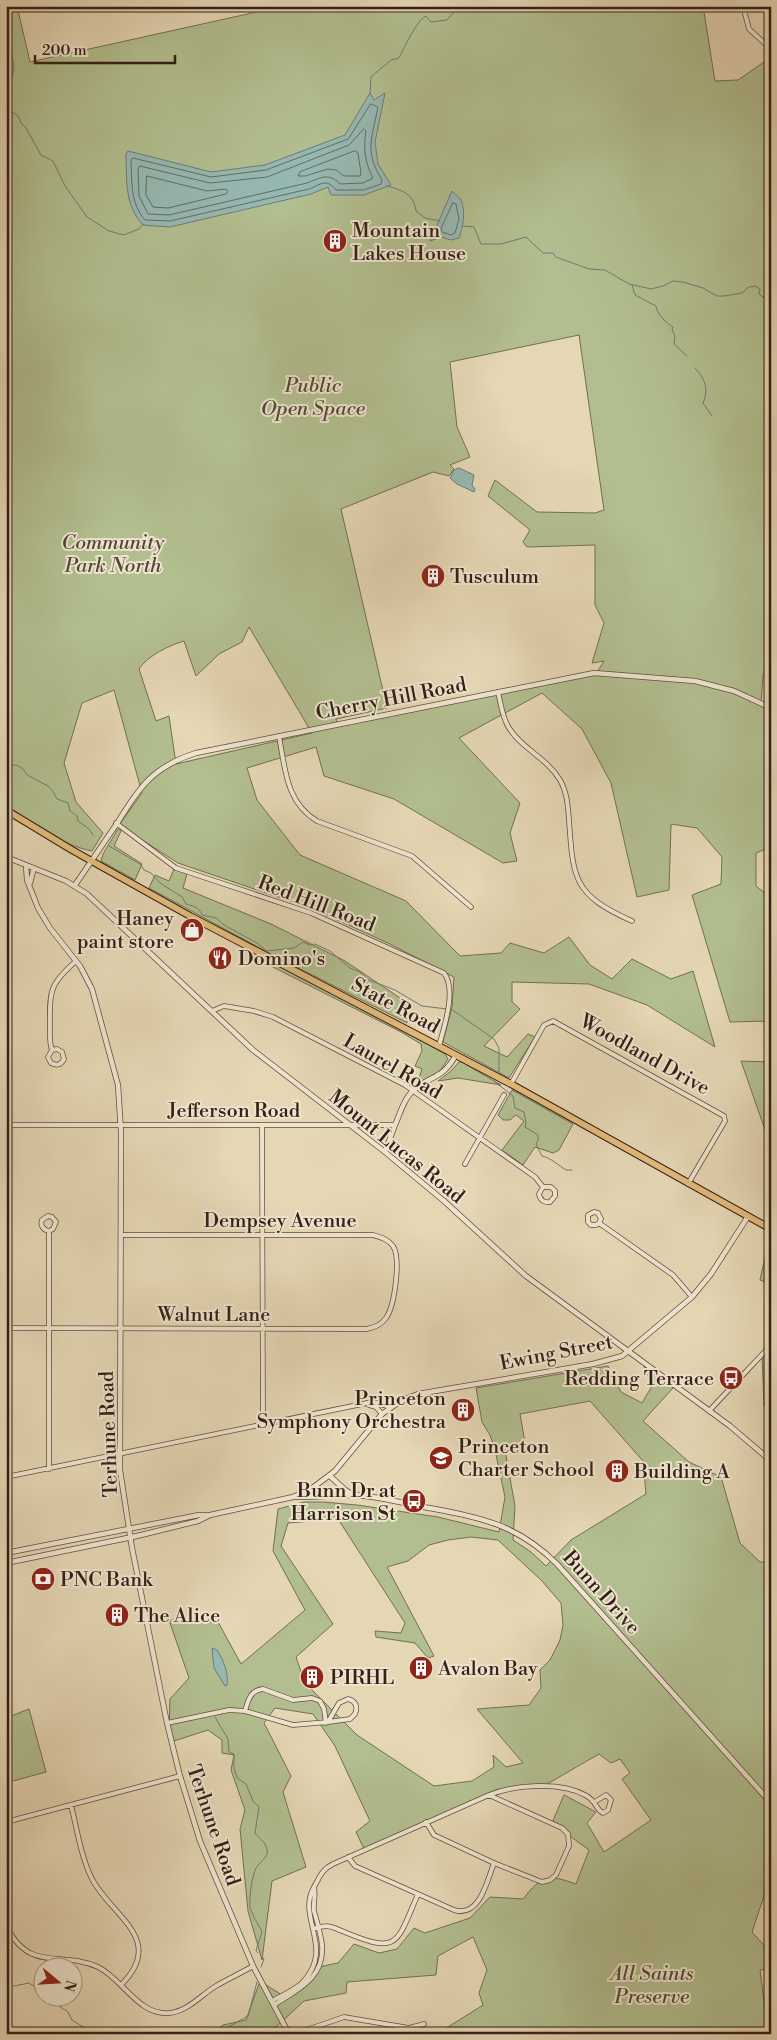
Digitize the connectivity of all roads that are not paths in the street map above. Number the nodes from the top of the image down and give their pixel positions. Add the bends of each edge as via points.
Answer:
1 (743, 6) edge
2 (771, 49) edge
3 (498, 692) junction
4 (771, 708) edge
5 (279, 736) junction
6 (6, 810) edge
7 (116, 823) junction
8 (6, 858) edge
9 (93, 861) junction
10 (26, 865) junction
11 (34, 868) junction
12 (75, 885) junction
13 (30, 887) junction
14 (471, 907) dead end
15 (632, 921) dead end
16 (76, 961) junction
17 (212, 1011) junction
18 (439, 1046) junction
19 (52, 1050) junction
20 (456, 1055) junction
21 (510, 1084) junction
22 (413, 1090) junction
23 (504, 1095) dead end
24 (6, 1125) edge
25 (120, 1125) junction
26 (262, 1125) junction
27 (395, 1125) junction
28 (349, 1126) junction
29 (480, 1138) junction
30 (385, 1152) junction
31 (465, 1164) dead end
32 (688, 1184) junction
33 (543, 1187) junction
34 (747, 1218) junction
35 (600, 1223) dead end
36 (771, 1229) edge
37 (49, 1231) dead end
38 (121, 1234) junction
39 (262, 1235) junction
40 (394, 1287) joint
41 (692, 1297) junction
42 (6, 1328) edge
43 (49, 1328) junction
44 (120, 1328) junction
45 (262, 1329) junction
46 (771, 1335) edge
47 (771, 1340) edge
48 (771, 1345) edge
49 (628, 1352) junction
50 (364, 1405) junction
51 (391, 1407) junction
52 (709, 1411) junction
53 (382, 1414) junction
54 (262, 1425) junction
55 (120, 1454) junction
56 (771, 1461) edge
57 (49, 1469) junction
58 (6, 1476) edge
59 (330, 1476) junction
60 (355, 1495) junction
61 (293, 1497) junction
62 (210, 1515) junction
63 (129, 1528) junction
64 (131, 1538) junction
65 (6, 1553) edge
66 (6, 1563) edge
67 (245, 1711) junction
68 (167, 1723) junction
69 (327, 1723) junction
70 (180, 1776) junction
71 (489, 1795) junction
72 (596, 1802) junction
73 (771, 1803) edge
74 (71, 1806) junction
75 (6, 1822) edge
76 (426, 1822) junction
77 (348, 1857) junction
78 (494, 1863) junction
79 (314, 1888) junction
80 (418, 1894) junction
81 (6, 1925) edge
82 (318, 1927) junction
83 (313, 1929) junction
84 (253, 1966) junction
85 (121, 1985) junction
86 (273, 2003) junction
87 (424, 2024) dead end
88 (289, 2034) edge
89 (295, 2034) edge

1 - 2 street via 749,29
3 - 4 street, Cherry Hill Road via 604,673 696,681 734,692
3 - 5 street, Cherry Hill Road
3 - 15 street via 508,727 518,740 548,764 563,787 568,803 572,861 580,885 603,907
5 - 7 street, Cherry Hill Road via 196,753 174,761 144,783
5 - 14 street via 290,788 305,813 317,821 412,856
6 - 9 highway, State Road
7 - 9 street, Cherry Hill Road
7 - 18 street, Red Hill Road via 176,868 311,913 444,973 448,982 449,1007
8 - 10 street, Mount Lucas Road
9 - 12 street, Cherry Hill Road
9 - 18 highway, State Road via 190,916
10 - 11 street, Mount Lucas Road
10 - 13 street, Terhune Road
11 - 12 street, Mount Lucas Road
11 - 13 street
12 - 17 street, Mount Lucas Road
13 - 16 street, Terhune Road via 47,923
16 - 19 street via 61,974 51,992
16 - 25 street, Terhune Road via 92,989 113,1065 119,1093
17 - 22 street, Laurel Road via 224,1006 264,1014
17 - 28 street, Mount Lucas Road via 253,1050
18 - 20 highway, State Road
19 - 19 street via 50,1062 61,1064 64,1054 60,1050
20 - 21 highway, State Road
20 - 22 street via 440,1075
21 - 32 highway, State Road
21 - 32 street, Woodland Drive via 544,1025 550,1021 557,1022 724,1116 725,1121
22 - 27 street
22 - 29 street, Laurel Road
23 - 29 street
24 - 25 street, Jefferson Road
25 - 26 street, Jefferson Road
25 - 38 street, Terhune Road
26 - 28 street, Jefferson Road
26 - 39 street
27 - 28 street, Jefferson Road
27 - 30 street
28 - 30 street, Mount Lucas Road
29 - 31 street
29 - 33 street, Laurel Road via 535,1177
30 - 49 street, Mount Lucas Road via 526,1276
32 - 34 highway, State Road
33 - 33 street, Laurel Road via 540,1199 550,1202 555,1191 551,1187
34 - 36 highway, State Road
34 - 41 street, Ewing Street
35 - 41 street via 673,1275
37 - 43 street
38 - 39 street, Dempsey Avenue
38 - 44 street, Terhune Road
39 - 40 street, Dempsey Avenue via 380,1237 390,1243 396,1253
39 - 45 street
40 - 45 street, Walnut Lane via 390,1312 383,1322 372,1328
41 - 49 street, Ewing Street
42 - 43 street, Walnut Lane
43 - 44 street, Walnut Lane
43 - 57 street
44 - 45 street, Walnut Lane
44 - 55 street, Terhune Road
45 - 54 street
46 - 47 street
48 - 52 street
49 - 51 street, Ewing Street via 594,1364 429,1391
49 - 52 street, Mount Lucas Road
50 - 51 street via 376,1402
50 - 53 street via 376,1407
50 - 54 street
51 - 53 street, Ewing Street
52 - 56 street, Mount Lucas Road
53 - 59 street, Ewing Street
54 - 55 street
55 - 57 street
55 - 63 street, Terhune Road
57 - 58 street
59 - 60 street, Bunn Drive via 344,1490
59 - 61 street, Ewing Street
60 - 61 street, Bunn Drive
60 - 73 street, Bunn Drive via 483,1519 512,1530 535,1545 563,1571
61 - 62 street
62 - 63 street
62 - 64 street
63 - 64 street, Terhune Road
63 - 65 street
64 - 66 street
64 - 68 street, Terhune Road
67 - 68 street via 222,1711
67 - 69 street via 293,1726
67 - 69 street via 250,1696 263,1689 293,1700 312,1698 320,1702
68 - 70 street, Terhune Road
69 - 69 street via 353,1717 357,1708 354,1702 341,1700
70 - 74 street
70 - 84 street, Terhune Road via 205,1855
71 - 72 street via 516,1788 550,1787 565,1788
71 - 76 street
71 - 78 street via 562,1828 570,1842 556,1875 546,1882 538,1882
72 - 72 street via 606,1795 611,1801 603,1813
74 - 75 street
74 - 85 street via 92,1879 105,1899 132,1927 137,1940 137,1961
76 - 77 street
76 - 78 street via 434,1835
77 - 79 street via 324,1869
77 - 80 street via 355,1866
78 - 80 street via 478,1902 467,1911 454,1910
79 - 82 street
79 - 83 street via 309,1899
80 - 82 street via 400,1935 391,1943 366,1940 327,1925
81 - 85 street via 19,1944 32,1954 89,1964 105,1971
82 - 83 street
82 - 86 street via 322,1952 316,1974 301,1988
83 - 86 street via 317,1950 312,1969 299,1985
84 - 85 street via 216,1986 188,2007 168,2013 148,2009
84 - 86 street, Terhune Road
86 - 88 street, Terhune Road
87 - 89 street via 409,2028 344,2017

